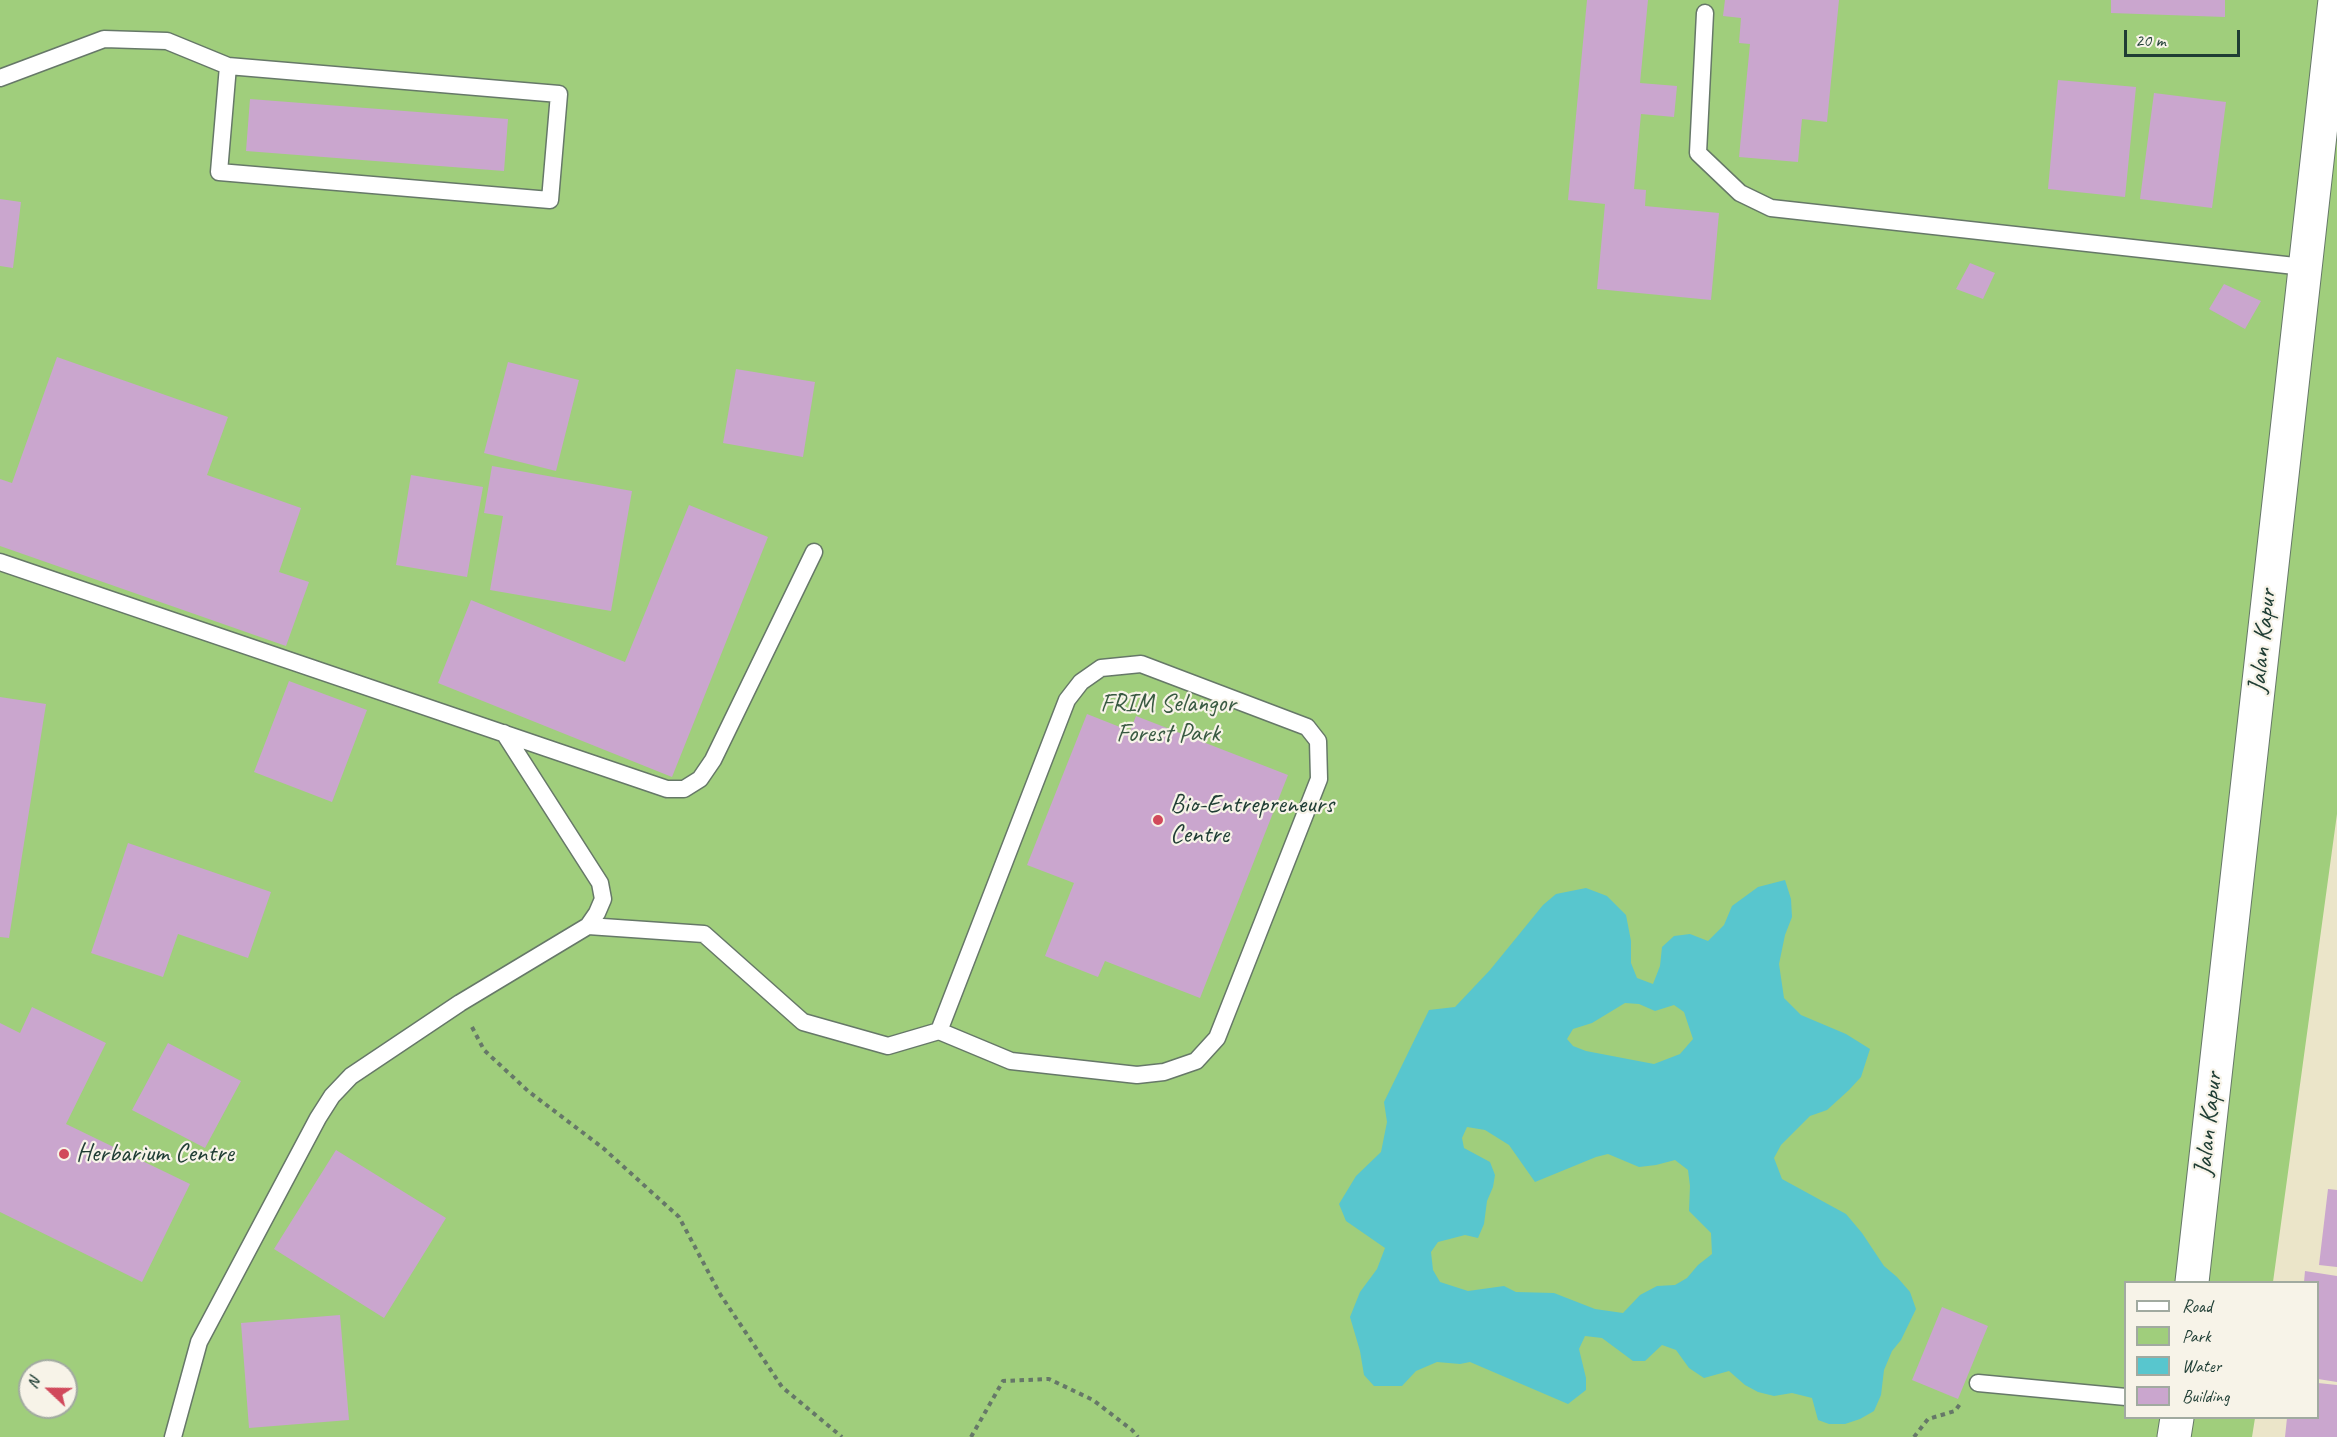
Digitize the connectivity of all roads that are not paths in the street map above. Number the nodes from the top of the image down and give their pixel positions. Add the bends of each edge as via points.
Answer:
1 (2335, 0) edge
2 (1705, 13) dead end
3 (228, 66) junction
4 (0, 78) edge
5 (2304, 267) junction
6 (814, 552) dead end
7 (0, 562) edge
8 (504, 733) junction
9 (588, 926) junction
10 (939, 1030) junction
11 (2192, 1281) edge
12 (1978, 1383) road end
13 (2124, 1396) edge
14 (2177, 1419) edge
15 (173, 1437) edge
16 (2174, 1437) edge

1 - 5 street, Jalan Kapur
2 - 5 lane via 1698,153 1740,193 1771,208
3 - 3 lane via 219,172 550,200 560,94
3 - 4 lane via 167,41 104,39
5 - 11 street, Jalan Kapur
6 - 8 lane via 713,760 700,779 684,789 667,789
7 - 8 lane
8 - 9 lane via 600,883 603,899
9 - 10 lane via 704,934 803,1022 888,1046
9 - 15 lane via 460,1003 351,1076 332,1096 199,1342
10 - 10 lane via 1011,1061 1063,1068 1137,1075 1164,1072 1196,1061 1217,1038 1319,779 1318,741 1307,727 1141,664 1101,668 1081,682 1067,700
12 - 13 lane
14 - 16 street

